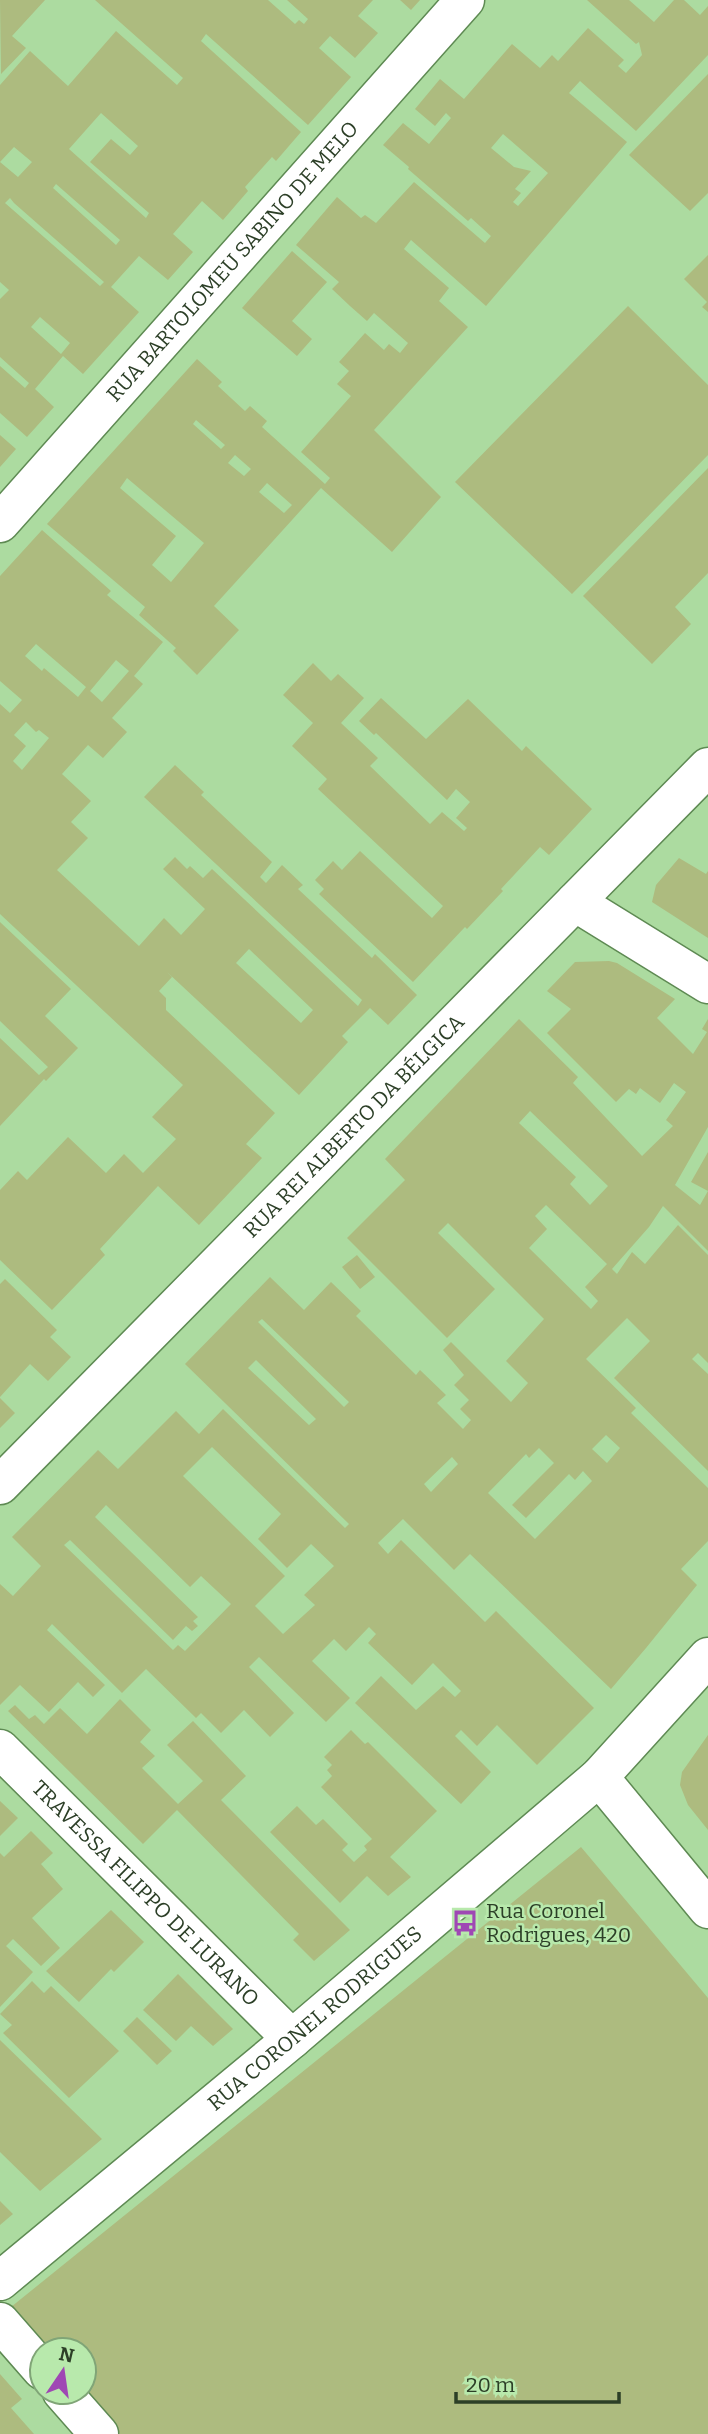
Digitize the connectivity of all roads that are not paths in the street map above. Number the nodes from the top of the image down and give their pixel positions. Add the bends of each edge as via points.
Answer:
1 (465, 0) edge
2 (0, 523) edge
3 (708, 767) edge
4 (575, 902) junction
5 (708, 984) edge
6 (0, 1485) edge
7 (708, 1657) edge
8 (0, 1749) edge
9 (599, 1777) junction
10 (708, 1909) edge
11 (292, 2039) junction
12 (0, 2281) edge
13 (0, 2322) edge
14 (28, 2354) edge
15 (74, 2406) edge
16 (99, 2434) edge

1 - 2 street, RUA BARTOLOMEU SABINO DE MELO
3 - 4 street, RUA REI ALBERTO DA BÉLGICA
4 - 5 street
4 - 6 street, RUA REI ALBERTO DA BÉLGICA
7 - 9 street, RUA CORONEL RODRIGUES
8 - 11 street, TRAVESSA FILIPPO DE LURANO
9 - 10 street
9 - 11 street, RUA CORONEL RODRIGUES
11 - 12 street, RUA CORONEL RODRIGUES
13 - 14 street
15 - 16 street

